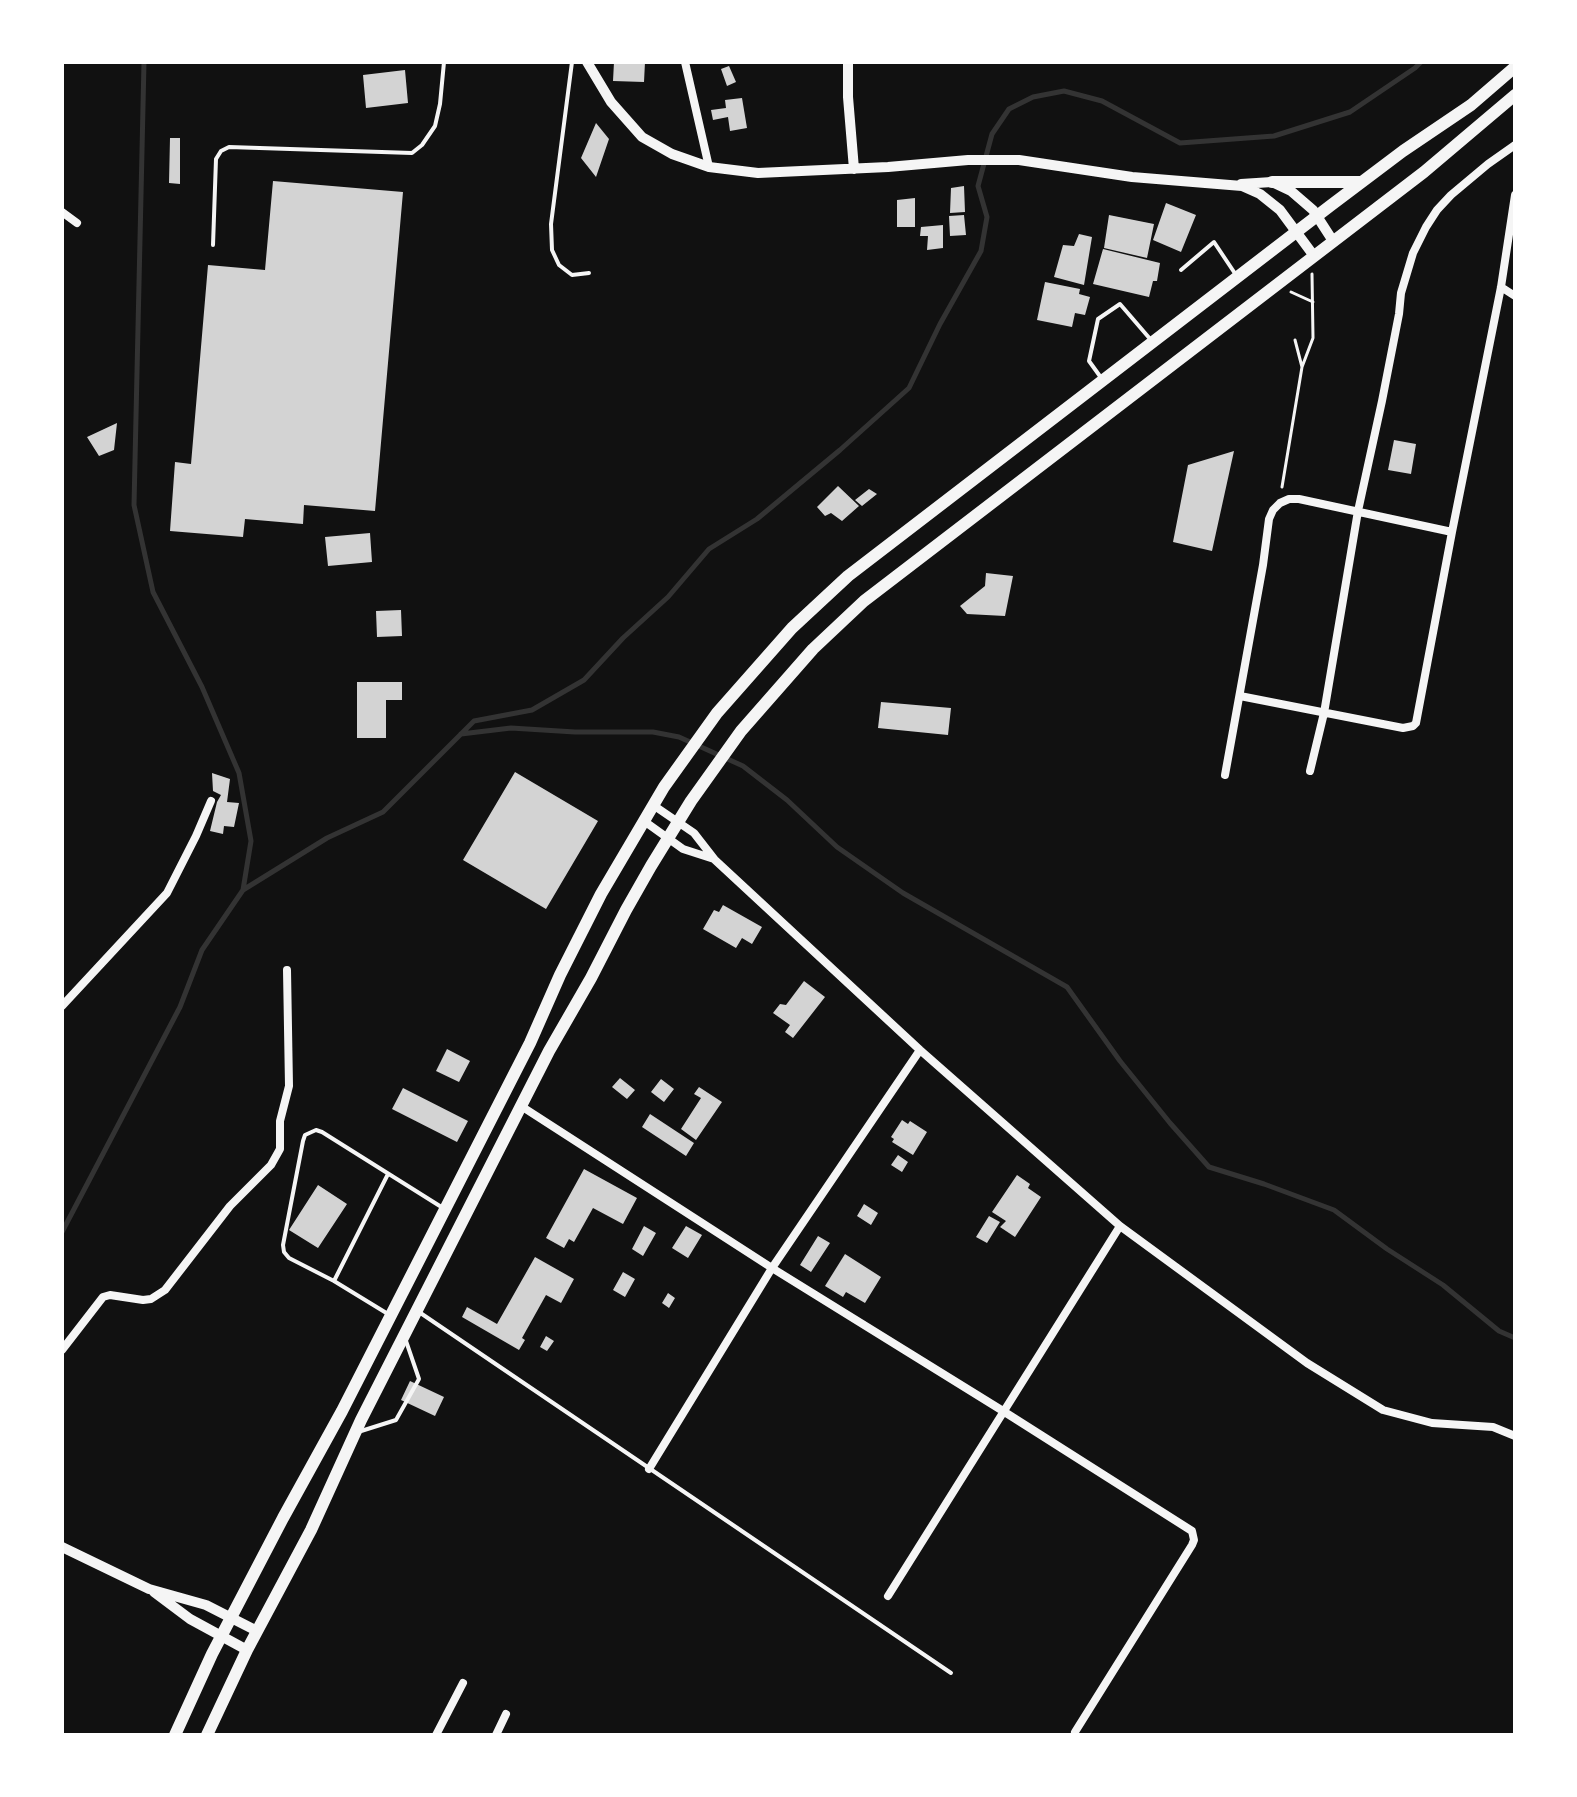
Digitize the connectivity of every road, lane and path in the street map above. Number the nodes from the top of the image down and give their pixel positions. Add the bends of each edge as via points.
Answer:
1 (444, 62) edge
2 (572, 62) edge
3 (587, 62) edge
4 (685, 62) edge
5 (848, 62) edge
6 (1515, 67) edge
7 (1515, 95) edge
8 (1515, 145) edge
9 (709, 167) junction
10 (854, 169) junction
11 (1272, 182) junction
12 (1362, 182) junction
13 (1232, 184) junction
14 (1515, 195) edge
15 (62, 212) edge
16 (1317, 216) junction
17 (77, 223) dead end
18 (1297, 231) junction
19 (1333, 241) junction
20 (213, 245) dead end
21 (1309, 260) junction
22 (1181, 270) dead end
23 (589, 273) dead end
24 (1238, 277) junction
25 (1282, 280) junction
26 (1501, 287) junction
27 (1515, 296) edge
28 (1313, 302) junction
29 (1295, 340) dead end
30 (1153, 342) junction
31 (1302, 367) junction
32 (1104, 380) junction
33 (1280, 503) junction
34 (1358, 511) junction
35 (1452, 532) junction
36 (1240, 696) junction
37 (1324, 713) junction
38 (1310, 771) dead end
39 (1225, 775) dead end
40 (211, 801) dead end
41 (653, 805) junction
42 (644, 821) junction
43 (678, 822) junction
44 (668, 839) junction
45 (715, 860) junction
46 (287, 970) dead end
47 (62, 1006) edge
48 (920, 1050) junction
49 (521, 1106) junction
50 (388, 1174) junction
51 (445, 1209) junction
52 (1120, 1226) junction
53 (772, 1268) junction
54 (334, 1281) junction
55 (417, 1311) junction
56 (391, 1315) junction
57 (404, 1335) junction
58 (62, 1350) edge
59 (1003, 1411) junction
60 (355, 1432) junction
61 (1515, 1436) edge
62 (649, 1469) junction
63 (62, 1547) edge
64 (149, 1589) junction
65 (888, 1596) dead end
66 (231, 1618) junction
67 (257, 1631) junction
68 (221, 1637) junction
69 (247, 1650) junction
70 (951, 1673) dead end
71 (463, 1683) dead end
72 (506, 1714) dead end
73 (1075, 1732) dead end
74 (175, 1735) edge
75 (207, 1735) edge
76 (436, 1735) edge
77 (496, 1735) edge

1 - 20 lane via 435,126 412,153 229,147 221,151 216,159
2 - 23 lane via 552,250 572,275
3 - 9 street via 611,102 642,137
4 - 9 street
5 - 10 street
6 - 12 main road
7 - 19 main road
8 - 34 street via 1451,195 1413,253
9 - 10 street via 758,173
10 - 13 street via 1034,161 1132,177
11 - 12 main road
11 - 13 street
11 - 16 street via 1305,201
12 - 16 main road
13 - 18 street via 1266,198
14 - 26 street
15 - 17 street
16 - 18 main road
16 - 19 street
18 - 21 street
18 - 24 main road
19 - 21 main road
21 - 25 main road
21 - 28 path
22 - 24 lane via 1214,242
24 - 30 main road
25 - 28 path via 1290,292
25 - 43 main road via 864,601 790,673 741,731
26 - 27 street
26 - 35 street
28 - 31 path via 1313,338
29 - 31 path
30 - 32 main road
30 - 32 lane via 1120,304 1098,319 1089,361
31 - 33 path
32 - 41 main road via 848,576 792,628 711,722
33 - 34 street via 1299,499
33 - 36 street via 1269,519
34 - 35 street
34 - 37 street
35 - 37 street via 1416,723 1403,728
36 - 37 street
36 - 39 street
37 - 38 street
40 - 47 street via 167,893
41 - 42 main road
41 - 43 street
42 - 44 street
42 - 51 main road via 566,961
43 - 44 main road
43 - 45 street
44 - 45 street
44 - 49 main road
45 - 48 street
46 - 58 street via 289,1086 280,1149 271,1165 230,1206 158,1295 143,1300 103,1297
48 - 52 street
48 - 53 street
49 - 53 street
49 - 55 main road
50 - 51 lane
50 - 54 lane
50 - 54 lane via 322,1132 305,1135 283,1249 289,1258
51 - 56 main road
52 - 59 street
52 - 61 street via 1307,1363 1383,1410 1432,1423 1493,1427
53 - 59 street
53 - 62 street
54 - 56 lane
55 - 57 main road
55 - 62 lane
56 - 66 main road
57 - 60 main road
57 - 60 lane via 419,1379 396,1420
59 - 65 street
59 - 73 street via 1194,1535
60 - 67 main road
62 - 70 lane
63 - 64 street
64 - 66 street
64 - 68 street
66 - 67 street
66 - 68 main road
67 - 69 main road
68 - 69 street
68 - 74 main road
69 - 75 main road
71 - 76 street
72 - 77 street

